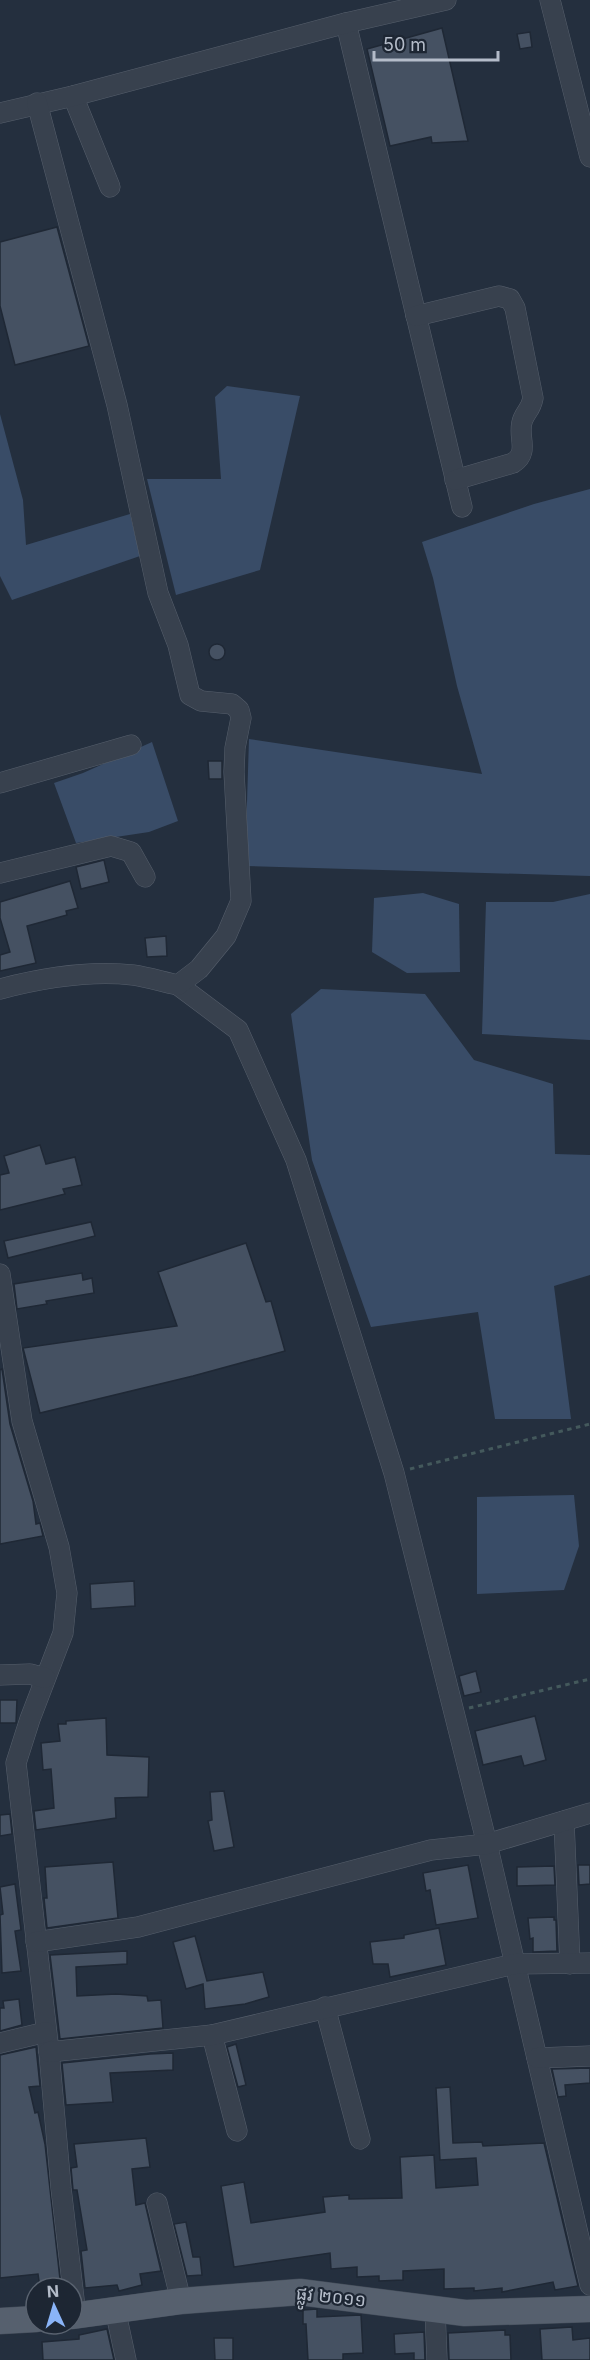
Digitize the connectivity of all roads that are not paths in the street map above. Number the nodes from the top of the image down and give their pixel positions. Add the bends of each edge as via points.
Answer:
1 (446, 0) edge
2 (550, 0) edge
3 (346, 23) junction
4 (73, 96) junction
5 (37, 103) junction
6 (0, 113) edge
7 (586, 129) edge
8 (590, 157) edge
9 (110, 187) dead end
10 (416, 316) junction
11 (455, 480) junction
12 (462, 507) dead end
13 (131, 746) dead end
14 (0, 783) edge
15 (0, 873) edge
16 (145, 877) dead end
17 (178, 985) junction
18 (0, 989) edge
19 (0, 1275) edge
20 (4, 1332) edge
21 (1, 1671) edge
22 (45, 1678) junction
23 (8, 1763) edge
24 (590, 1813) edge
25 (564, 1821) junction
26 (487, 1844) junction
27 (36, 1942) junction
28 (590, 1963) edge
29 (514, 1964) junction
30 (570, 1964) junction
31 (325, 2007) junction
32 (46, 2032) junction
33 (212, 2036) junction
34 (0, 2043) edge
35 (49, 2052) junction
36 (590, 2056) edge
37 (537, 2058) junction
38 (237, 2131) dead end
39 (360, 2139) dead end
40 (157, 2203) dead end
41 (70, 2276) edge
42 (590, 2285) edge
43 (181, 2301) junction
44 (115, 2309) junction
45 (435, 2309) junction
46 (590, 2309) edge
47 (84, 2314) edge
48 (24, 2320) edge
49 (0, 2321) edge
50 (126, 2360) edge
51 (437, 2360) edge

1 - 3 street
2 - 7 street
3 - 4 street
3 - 10 street
4 - 5 street
4 - 9 street
5 - 6 street
5 - 17 street via 117,405 158,593 178,645 190,695 201,701 232,704 241,718 234,772 241,901 226,936 199,969
7 - 8 street
10 - 11 street
10 - 11 street via 499,296 510,299 515,308 533,398 522,421 523,453 513,463
11 - 12 street
13 - 14 street
15 - 16 street via 111,846 131,852
17 - 18 street via 134,975 99,973 35,980
17 - 26 street via 238,1030 296,1160 394,1473
19 - 20 street
20 - 22 street via 22,1421 60,1546 67,1593 63,1633
21 - 22 street
22 - 23 street
23 - 27 street
24 - 25 street
25 - 26 street
25 - 30 street
26 - 27 street via 431,1850 138,1928
26 - 29 street
27 - 32 street
28 - 30 street
29 - 30 street
29 - 31 street
29 - 37 street
31 - 33 street
31 - 39 street
32 - 34 street
32 - 35 street
33 - 35 street
33 - 38 street
35 - 41 street
36 - 37 street
37 - 42 street
40 - 43 street
43 - 44 main road, ផ្លូវ ២០១១
43 - 45 main road, ផ្លូវ ២០១១ via 300,2292
44 - 47 main road, ផ្លូវ ២០១១
44 - 50 street
45 - 46 main road, ផ្លូវ ២០១១ via 465,2313
45 - 51 street
48 - 49 main road

